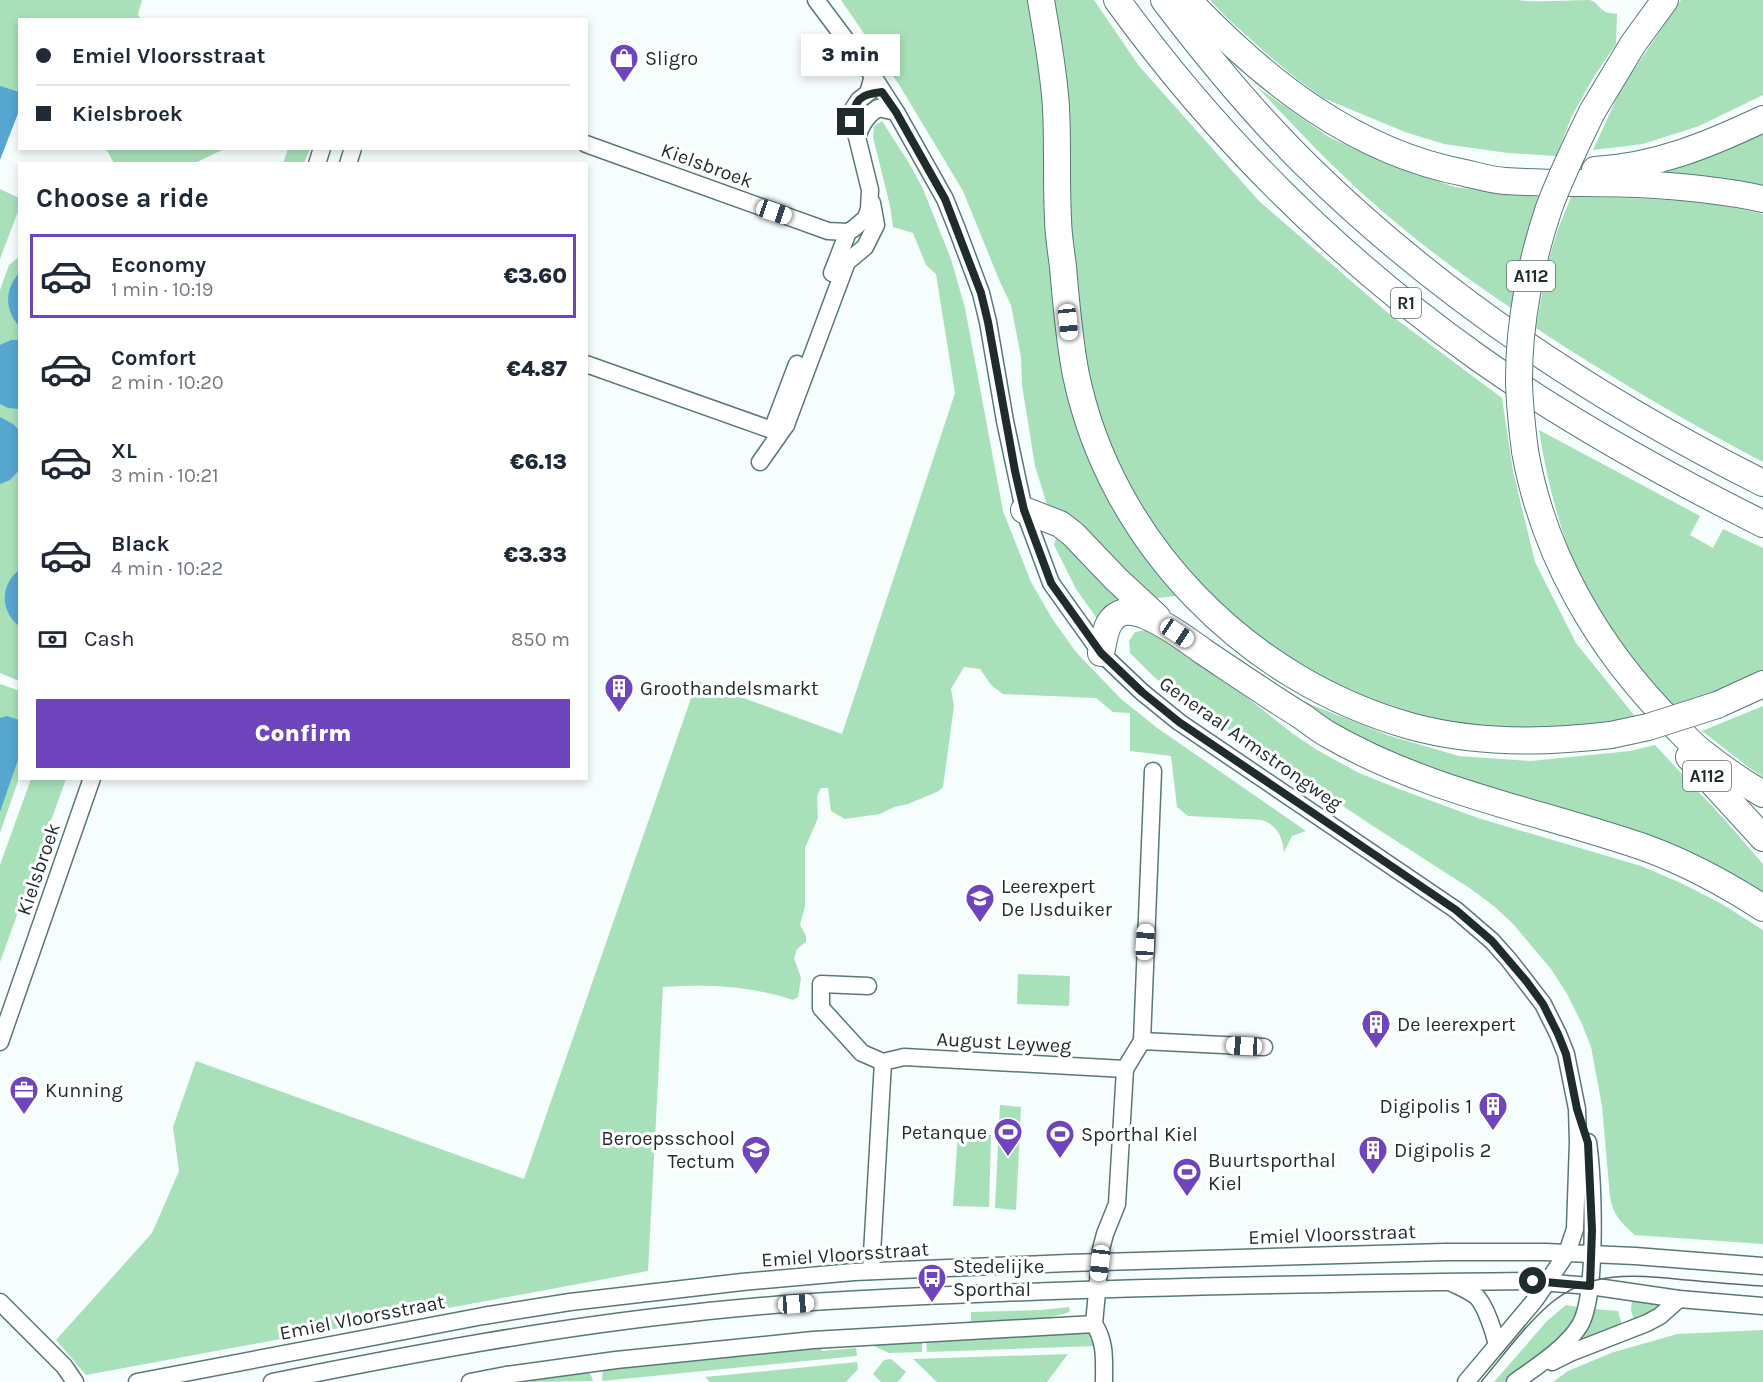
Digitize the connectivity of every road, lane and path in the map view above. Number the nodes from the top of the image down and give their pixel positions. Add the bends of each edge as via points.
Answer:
1 (816, 0) edge
2 (1041, 0) edge
3 (1116, 0) edge
4 (1164, 0) edge
5 (1188, 0) edge
6 (1665, 0) edge
7 (876, 98) junction
8 (1763, 119) edge
9 (588, 145) edge
10 (1464, 173) junction
11 (870, 190) junction
12 (1763, 199) edge
13 (1058, 220) junction
14 (848, 232) junction
15 (865, 247) junction
16 (588, 365) edge
17 (779, 427) junction
18 (760, 462) dead end
19 (1763, 483) edge
20 (1024, 510) junction
21 (1763, 524) edge
22 (1177, 633) junction
23 (1101, 653) junction
24 (1763, 684) edge
25 (1658, 709) junction
26 (1304, 718) junction
27 (1153, 771) dead end
28 (91, 780) edge
29 (1763, 794) edge
30 (1763, 838) edge
31 (1763, 908) edge
32 (868, 986) dead end
33 (1142, 1041) junction
34 (0, 1042) edge
35 (1264, 1047) dead end
36 (882, 1062) junction
37 (1125, 1069) junction
38 (1577, 1109) junction
39 (1567, 1253) junction
40 (1591, 1255) junction
41 (1100, 1263) junction
42 (1763, 1266) edge
43 (871, 1271) junction
44 (1448, 1282) junction
45 (1549, 1282) junction
46 (1590, 1286) junction
47 (1096, 1290) junction
48 (1679, 1299) junction
49 (0, 1302) edge
50 (1763, 1306) edge
51 (1094, 1324) junction
52 (1497, 1346) junction
53 (510, 1378) edge
54 (1518, 1380) edge
55 (75, 1382) edge
56 (137, 1382) edge
57 (272, 1382) edge
58 (470, 1382) edge
59 (1104, 1382) edge
60 (1466, 1382) edge

1 - 7 street, Generaal Armstrongweg via 873,76
2 - 13 highway via 1056,106
3 - 21 highway, R1 via 1238,146 1289,200 1380,283 1468,351 1538,398 1610,442
4 - 19 highway, R1 via 1209,60 1257,114 1394,245 1480,312 1602,395
5 - 10 highway via 1257,67 1315,111 1408,158
6 - 25 highway, A112, bridge via 1592,112 1549,210 1527,298 1519,379 1525,451 1539,512 1554,551 1613,654
7 - 11 street via 859,100 851,122
7 - 20 street, Generaal Armstrongweg via 896,112 945,199 981,293
8 - 10 highway via 1680,154 1635,165 1551,172
9 - 14 street, Kielsbroek via 828,231
10 - 12 highway via 1503,181 1638,184
11 - 14 street via 866,218
11 - 15 street via 876,225
13 - 24 highway, bridge via 1077,378 1102,456 1146,538 1168,566 1207,610 1268,660 1341,700 1409,726 1465,737 1520,740 1576,739 1648,727 1718,705
13 - 26 highway via 1054,264 1060,339 1066,379 1088,459 1140,554 1165,588 1244,671
14 - 15 street
14 - 17 street
15 - 17 street via 847,262
16 - 17 street
17 - 18 street
20 - 22 highway via 1060,524 1073,534 1145,608
20 - 23 street, Generaal Armstrongweg via 1051,583
22 - 23 highway via 1149,617 1126,612 1109,622
22 - 26 highway
23 - 38 street, Generaal Armstrongweg via 1179,722 1456,910 1492,941 1541,1002 1558,1034
25 - 29 highway via 1701,752
25 - 30 highway, A112 via 1688,755
26 - 31 highway via 1357,750 1406,772 1483,800 1647,849 1697,870
27 - 33 street
28 - 34 street, Kielsbroek
32 - 36 street via 821,984 821,1008 862,1053
33 - 35 street
33 - 37 street
36 - 37 street, August Leyweg via 904,1057
36 - 43 street
37 - 41 street via 1117,1204 1105,1233
38 - 39 street, Generaal Armstrongweg via 1575,1229
38 - 40 street, Generaal Armstrongweg via 1588,1143
39 - 40 street, Emiel Vloorsstraat
39 - 41 street, Emiel Vloorsstraat via 1445,1252
39 - 45 street
40 - 42 street, Emiel Vloorsstraat
40 - 46 street, Generaal Armstrongweg
41 - 43 street, Emiel Vloorsstraat
41 - 47 street
43 - 56 street, Emiel Vloorsstraat via 559,1304
44 - 45 street
44 - 47 street
44 - 52 street via 1480,1301
45 - 46 street
45 - 52 street
46 - 48 street
46 - 54 street, Generaal Armstrongweg via 1585,1314 1576,1331
47 - 51 street
47 - 57 street via 856,1299 694,1312 513,1336
48 - 50 street
48 - 54 street via 1647,1323 1570,1353
49 - 55 street
51 - 53 street via 813,1340 616,1360
51 - 59 street via 1104,1349
52 - 60 street
53 - 58 street

